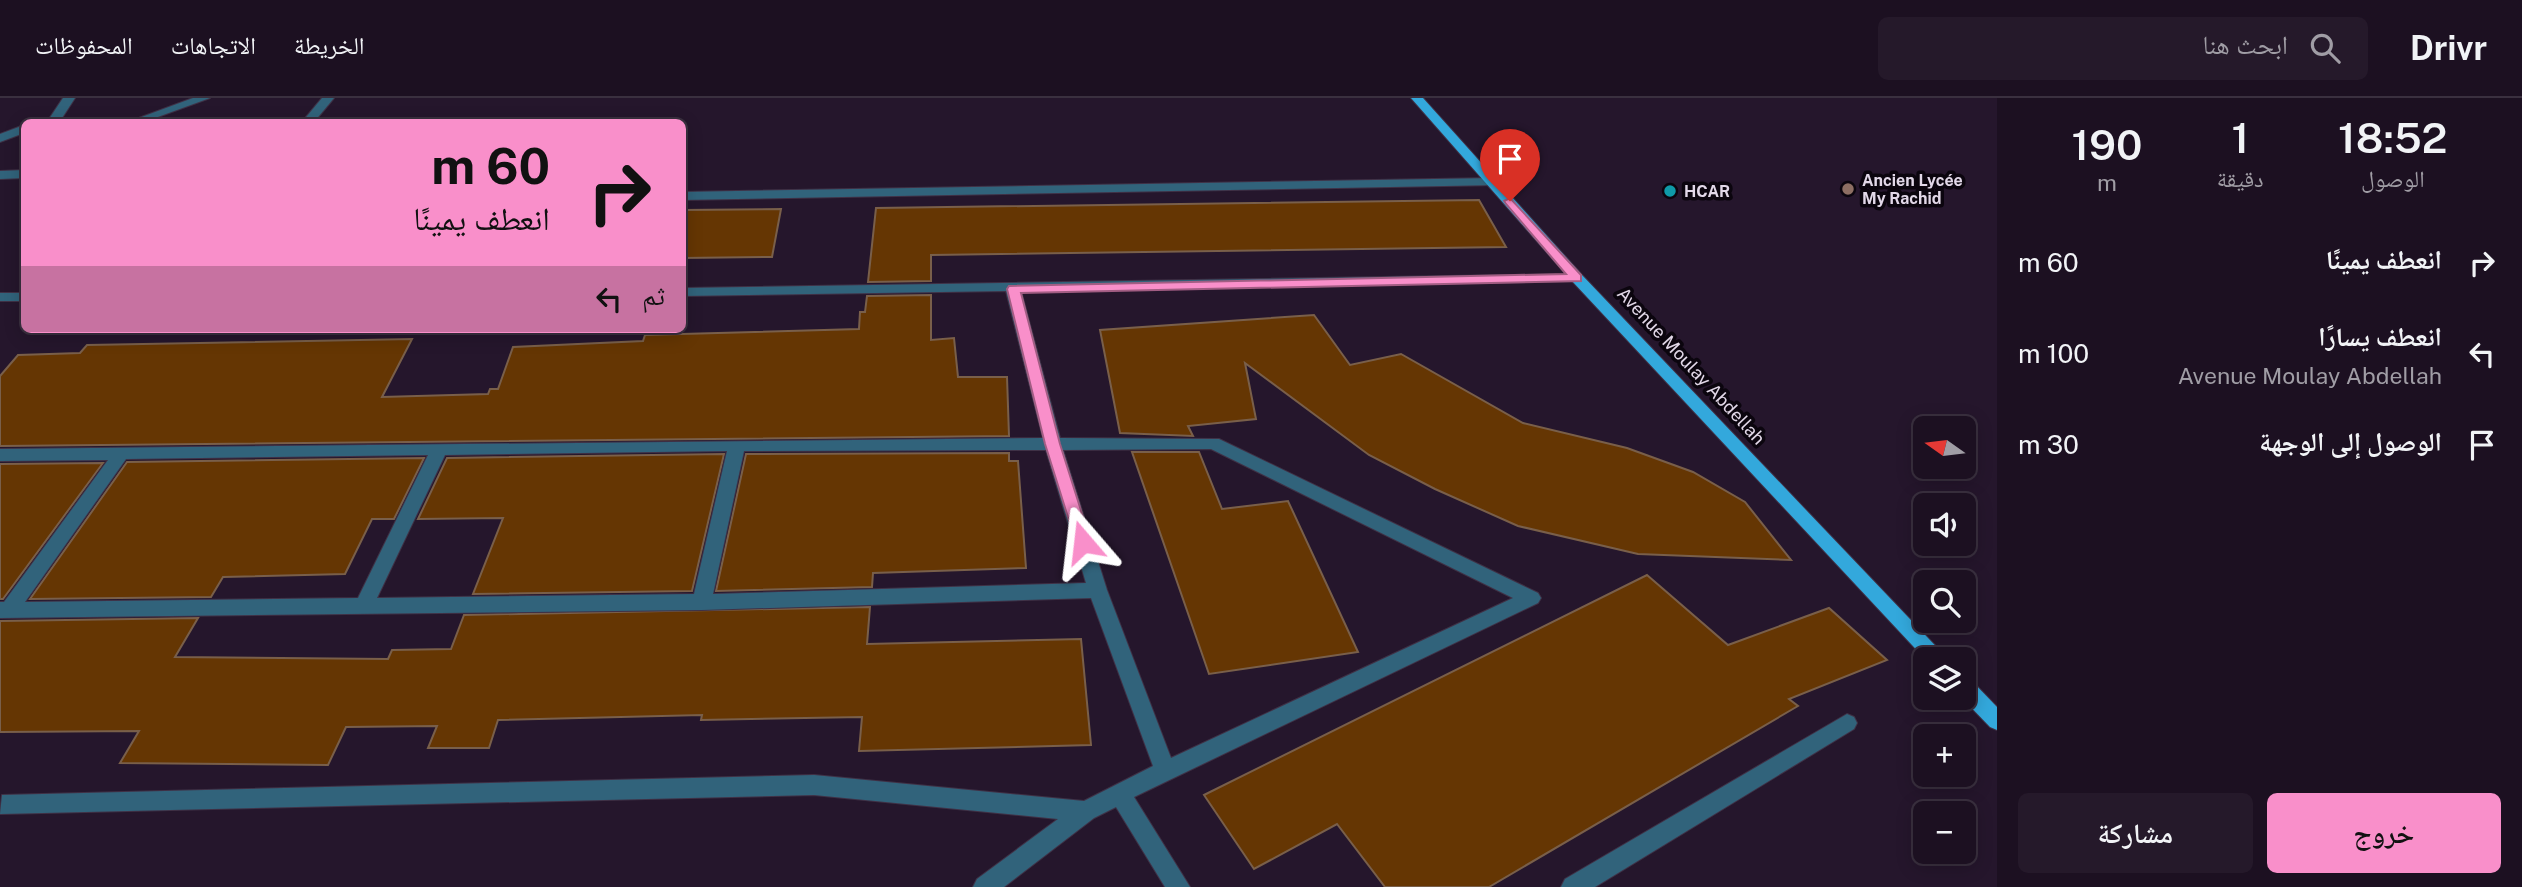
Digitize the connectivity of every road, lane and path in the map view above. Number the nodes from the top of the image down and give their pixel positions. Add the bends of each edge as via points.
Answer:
1 (69, 98) edge
2 (204, 98) edge
3 (328, 98) edge
4 (1417, 98) edge
5 (56, 119) edge
6 (143, 119) edge
7 (310, 119) edge
8 (21, 130) edge
9 (0, 138) edge
10 (21, 174) edge
11 (0, 175) edge
12 (1493, 182) junction
13 (686, 196) edge
14 (1577, 278) junction
15 (1013, 289) junction
16 (686, 292) edge
17 (0, 297) edge
18 (21, 297) edge
19 (1053, 444) junction
20 (737, 445) junction
21 (439, 450) junction
22 (121, 454) junction
23 (0, 455) edge
24 (1098, 590) junction
25 (702, 603) junction
26 (363, 608) junction
27 (5, 610) edge
28 (1927, 647) edge
29 (1976, 699) edge
30 (1997, 721) edge
31 (1847, 723) dead end
32 (1165, 771) junction
33 (1120, 794) junction
34 (2, 805) dead end
35 (1086, 811) junction
36 (985, 887) edge
37 (1178, 887) edge
38 (1573, 887) edge

1 - 5 street
2 - 6 street
3 - 7 street
4 - 12 main road, Avenue Moulay Abdellah
8 - 9 street
10 - 11 street
12 - 13 street
12 - 14 main road, Avenue Moulay Abdellah
14 - 15 street
14 - 28 main road, Avenue Moulay Abdellah
15 - 16 street
15 - 19 street
17 - 18 street
19 - 20 street
19 - 24 street
19 - 32 street via 1213,443 1531,598
20 - 21 street
20 - 25 street
21 - 22 street
21 - 26 street
22 - 23 street
22 - 27 street
24 - 25 street
24 - 32 street
25 - 26 street
26 - 27 street
29 - 30 main road
31 - 38 street
32 - 33 street
33 - 35 street
33 - 37 street
34 - 35 street via 814,785
35 - 36 street

